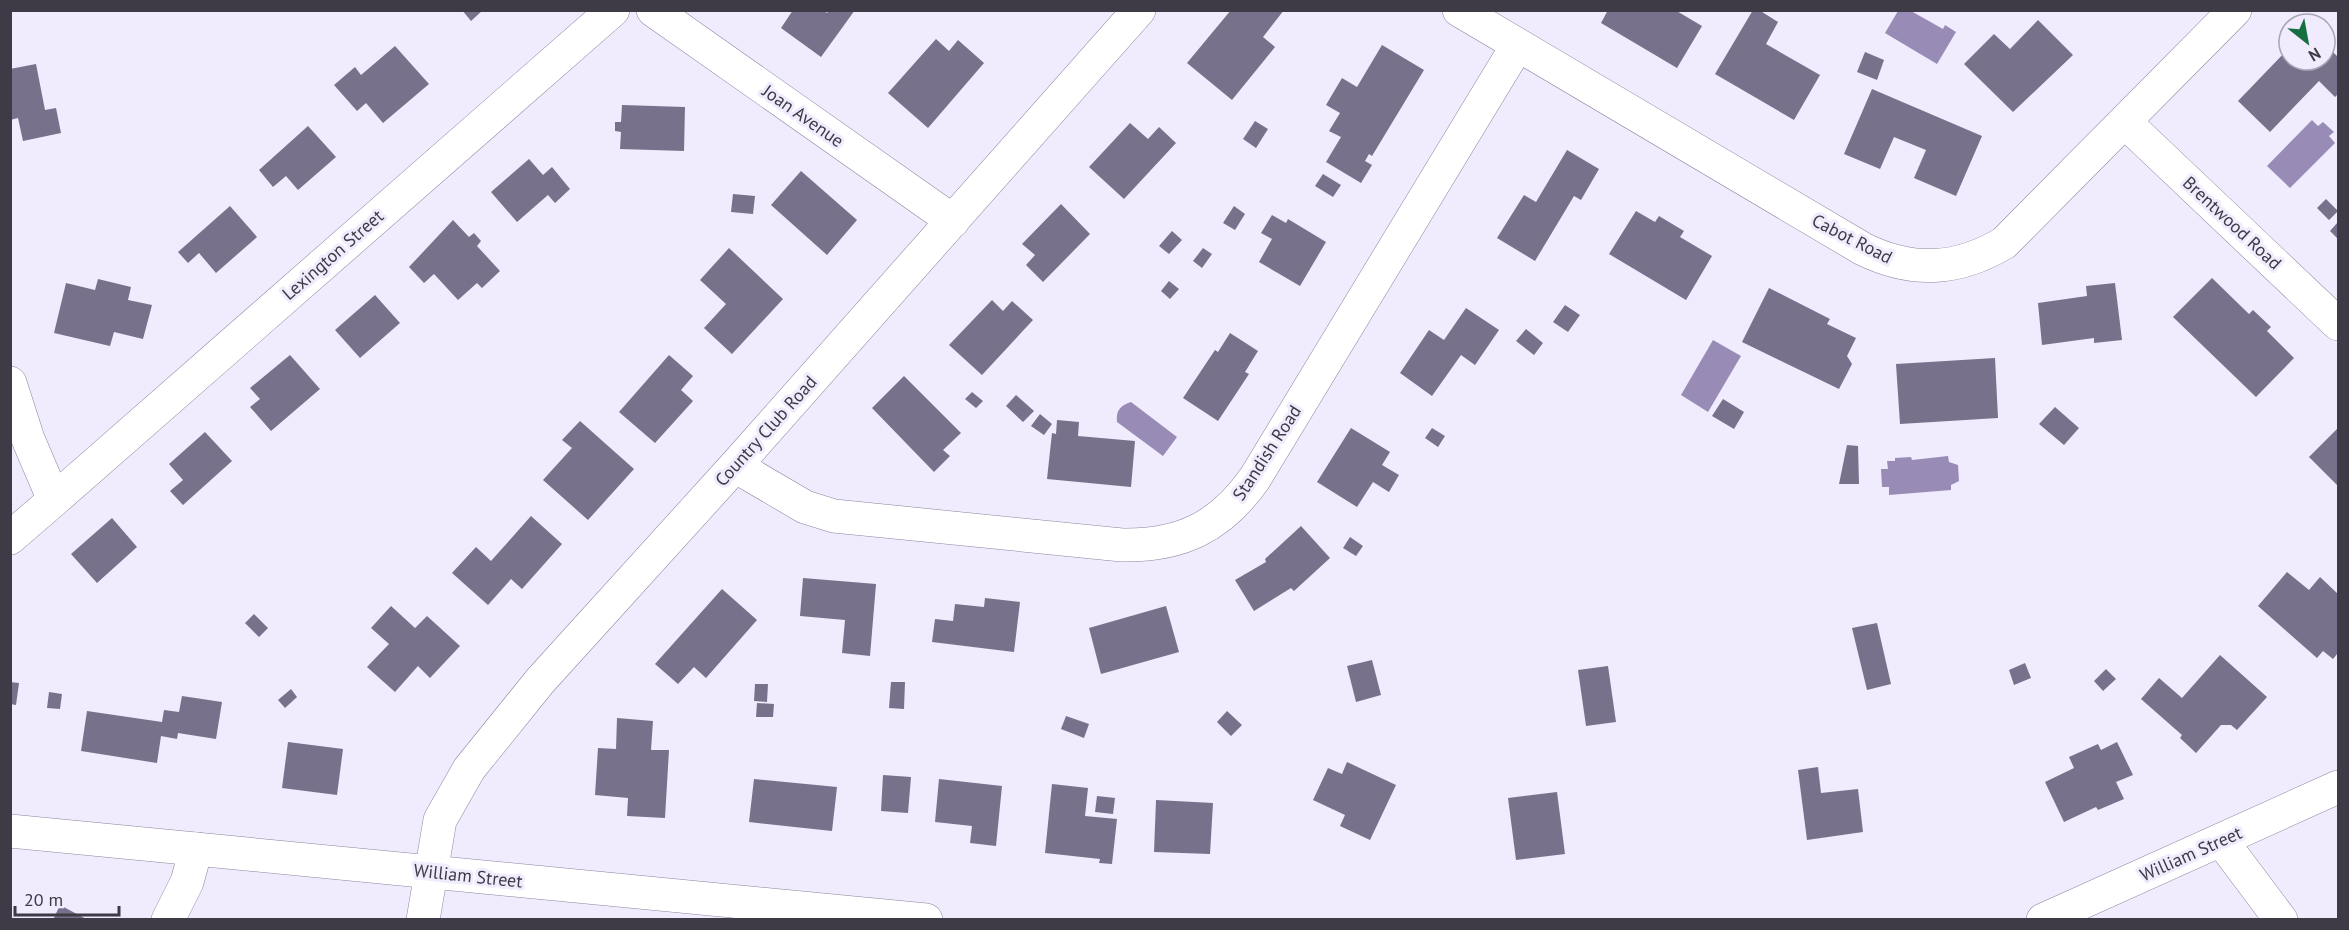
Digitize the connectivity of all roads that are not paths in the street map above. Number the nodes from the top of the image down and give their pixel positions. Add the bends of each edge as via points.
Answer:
1 (613, 10) edge
2 (653, 10) edge
3 (1139, 10) edge
4 (1459, 10) edge
5 (2235, 10) edge
6 (1517, 46) junction
7 (2125, 122) junction
8 (953, 221) junction
9 (2338, 324) edge
10 (10, 383) edge
11 (735, 466) junction
12 (54, 501) junction
13 (10, 538) edge
14 (2338, 787) edge
15 (10, 831) edge
16 (2221, 840) junction
17 (196, 849) junction
18 (430, 872) junction
19 (810, 914) edge
20 (168, 920) edge
21 (423, 920) edge
22 (926, 920) edge
23 (2043, 920) edge
24 (2281, 920) edge

1 - 12 street, Lexington Street
2 - 8 street, Joan Avenue
3 - 8 street, Country Club Road
4 - 6 street, Cabot Road
5 - 7 street, Cabot Road
6 - 7 street, Cabot Road via 1863,249 1902,264 1945,266 1966,262 2004,243
6 - 11 street, Standish Road via 1255,478 1230,508 1198,531 1161,543 1122,545 834,516 805,507
7 - 9 street, Brentwood Road
8 - 11 street, Country Club Road
10 - 12 street
11 - 18 street, Country Club Road via 540,681 469,769 440,820
12 - 13 street, Lexington Street
14 - 16 street, William Street
15 - 17 street, William Street
16 - 23 street, William Street
16 - 24 street
17 - 18 street, William Street
17 - 20 street via 187,882
18 - 19 street, William Street
18 - 21 street, Country Club Road
19 - 22 street, William Street

